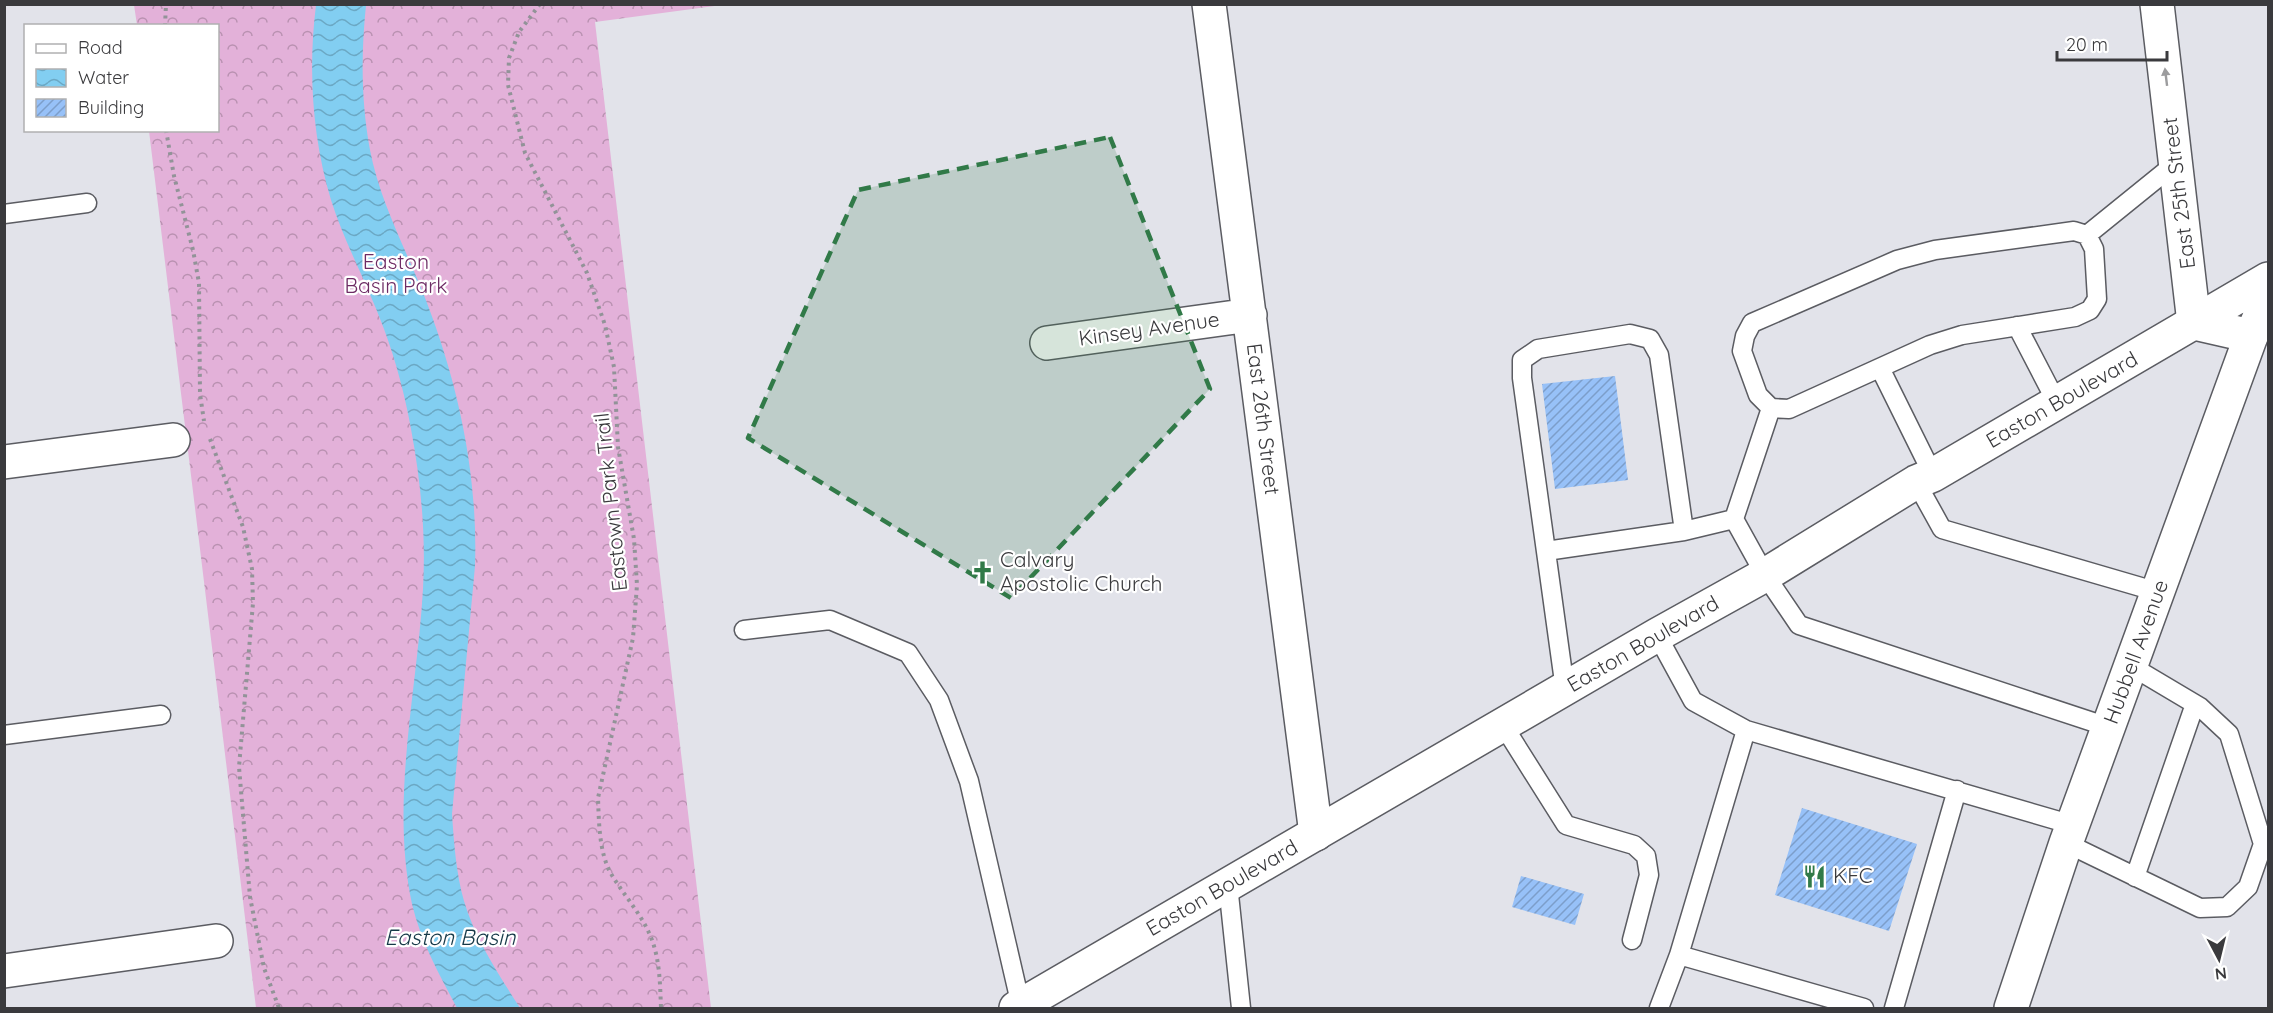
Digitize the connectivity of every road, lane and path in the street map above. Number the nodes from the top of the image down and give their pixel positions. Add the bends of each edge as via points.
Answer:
1 (166, 4) edge
2 (540, 4) edge
3 (1209, 4) edge
4 (2157, 4) edge
5 (165, 24) edge
6 (166, 132) edge
7 (2176, 163) junction
8 (87, 203) dead end
9 (4, 214) edge
10 (2087, 235) junction
11 (2268, 279) edge
12 (2268, 298) edge
13 (1250, 315) junction
14 (2194, 323) junction
15 (2017, 326) junction
16 (2252, 336) junction
17 (1047, 343) dead end
18 (1880, 368) junction
19 (2057, 403) junction
20 (1771, 408) junction
21 (173, 440) dead end
22 (4, 462) edge
23 (1924, 479) junction
24 (1734, 519) junction
25 (1684, 531) junction
26 (1546, 551) junction
27 (1765, 574) junction
28 (2158, 592) junction
29 (744, 630) dead end
30 (1658, 635) junction
31 (2131, 666) junction
32 (1565, 689) junction
33 (2195, 704) junction
34 (161, 715) dead end
35 (1503, 725) junction
36 (2108, 727) junction
37 (1746, 730) junction
38 (4, 735) edge
39 (1957, 790) junction
40 (1316, 834) junction
41 (2069, 834) junction
42 (2134, 877) junction
43 (1228, 885) junction
44 (1632, 940) dead end
45 (216, 941) dead end
46 (1679, 955) junction
47 (4, 971) edge
48 (1018, 1007) edge
49 (279, 1008) edge
50 (661, 1008) edge
51 (1241, 1008) edge
52 (1659, 1008) edge
53 (1864, 1008) edge
54 (1894, 1008) edge
55 (2011, 1008) edge

1 - 5 path
2 - 50 path, Eastown Park Trail via 519,32 509,57 508,85 525,153 587,273 614,367 618,447 638,585 633,638 598,798 599,822 610,870 650,936 660,973
3 - 13 main road, East 26th Street
7 -> 4 main road, East 25th Street
6 - 49 path via 199,283 200,394 206,430 243,527 252,568 253,603 239,767 250,897 264,968
7 - 10 lane
7 - 14 main road, East 25th Street
8 - 9 lane
10 - 15 lane via 2094,249 2097,299 2090,310 2075,317
10 - 20 lane via 2074,231 1935,250 1897,260 1752,323 1744,336 1742,351 1758,395
11 - 14 main road, Easton Boulevard
12 - 16 main road, Hubbell Avenue
13 - 17 main road, Kinsey Avenue
13 - 40 main road, East 26th Street
14 - 16 main road
14 - 19 main road, Easton Boulevard
15 - 18 lane via 1962,335
15 - 19 lane
16 - 28 main road, Hubbell Avenue
18 - 20 lane via 1789,409
18 - 23 lane
19 - 23 main road, Easton Boulevard
20 - 24 lane
21 - 22 main road
23 - 27 main road, Easton Boulevard
23 - 28 lane via 1942,529
24 - 25 lane
24 - 27 lane
25 - 26 lane
25 - 26 lane via 1659,356 1650,339 1630,334 1538,349 1522,360
26 - 32 lane
27 - 30 main road, Easton Boulevard
27 - 36 lane via 1799,625
28 - 31 main road, Hubbell Avenue
29 - 48 lane via 830,620 908,653 939,700 969,781
30 - 32 main road, Easton Boulevard
30 - 37 lane via 1694,701
31 - 33 lane
31 - 36 main road, Hubbell Avenue
32 - 35 main road, Easton Boulevard
33 - 42 lane
33 - 42 lane via 2229,734 2262,844 2248,886 2227,907 2200,908
34 - 38 lane
35 - 40 main road, Easton Boulevard
35 - 44 lane via 1566,825 1634,845 1646,856 1649,875
36 - 41 main road, Hubbell Avenue
37 - 39 lane
37 - 46 lane
39 - 41 lane
39 - 54 lane
40 - 43 main road, Easton Boulevard
41 - 42 lane
41 - 55 main road, Hubbell Avenue
43 - 48 main road, Easton Boulevard
43 - 51 lane
45 - 47 main road
46 - 52 lane
46 - 53 lane

